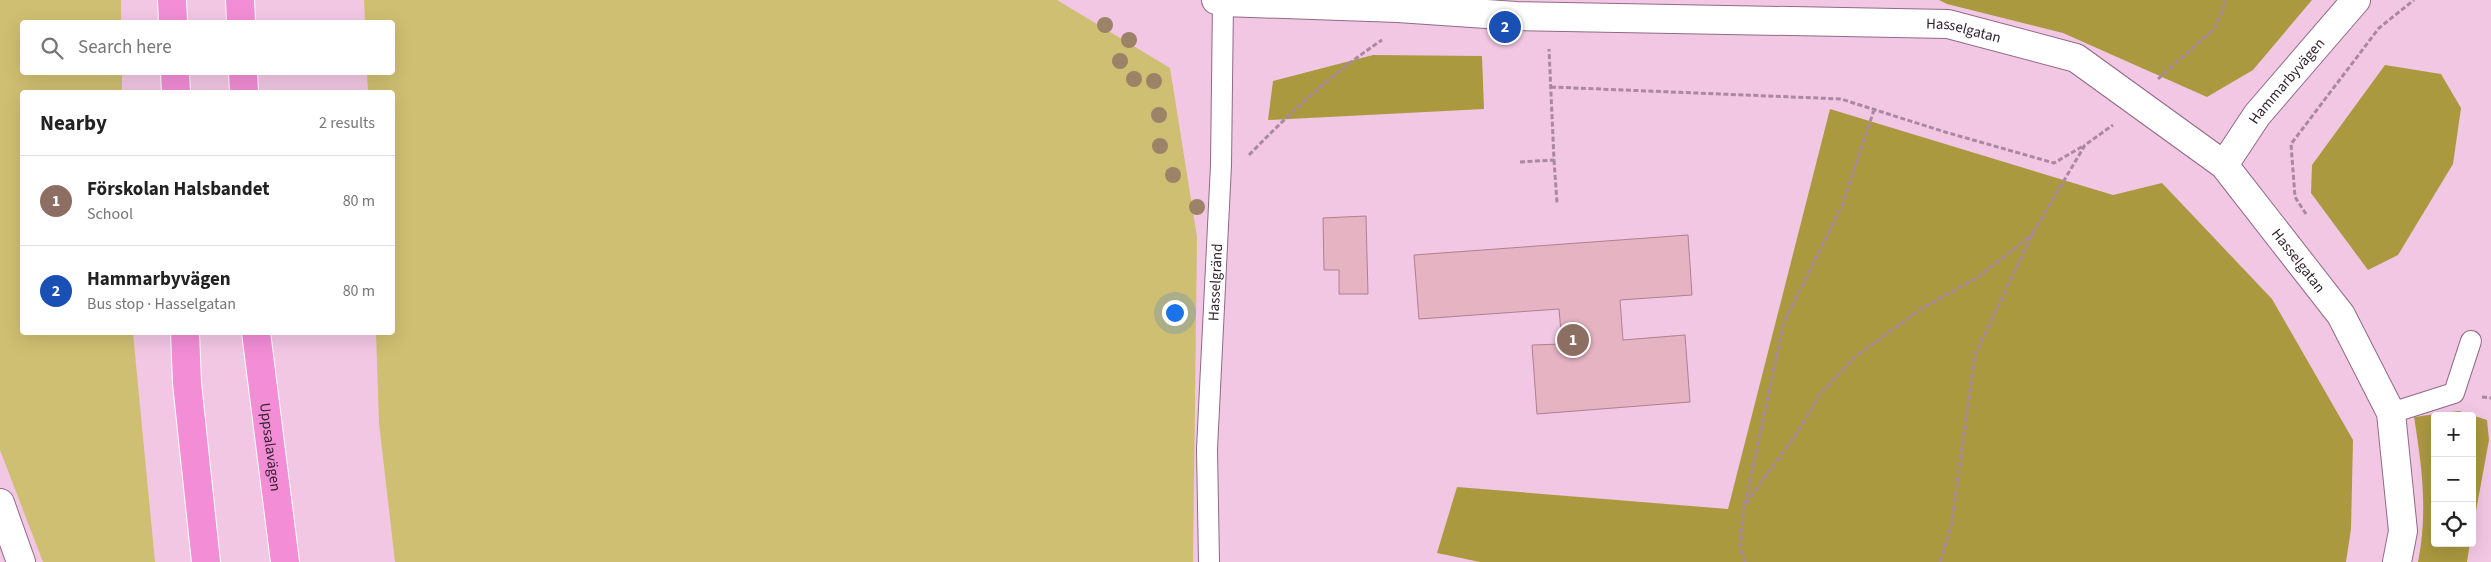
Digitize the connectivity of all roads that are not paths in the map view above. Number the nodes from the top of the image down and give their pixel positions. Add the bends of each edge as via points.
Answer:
1 (172, 0) edge
2 (240, 0) edge
3 (2356, 0) edge
4 (1219, 1) edge
5 (173, 20) edge
6 (241, 20) edge
7 (175, 75) edge
8 (243, 75) edge
9 (176, 90) edge
10 (244, 90) edge
11 (2224, 165) junction
12 (185, 335) edge
13 (256, 335) edge
14 (2471, 341) dead end
15 (2391, 413) junction
16 (0, 504) edge
17 (21, 562) edge
18 (206, 562) edge
19 (285, 562) edge
20 (1208, 562) edge
21 (2396, 562) edge

1 - 5 highway
2 - 6 highway
3 - 11 street, Hammarbyvägen via 2257,115
4 - 11 street, Hasselgatan via 1516,16 1948,24 2076,58
4 - 20 lane, Hasselgränd via 1222,165 1207,449
7 - 9 highway
8 - 10 highway
11 - 15 street, Hasselgatan via 2341,316
12 - 18 highway
13 - 19 highway, Uppsalavägen
14 - 15 lane via 2454,393
15 - 21 street, Hasselgatan via 2403,531
16 - 17 street

